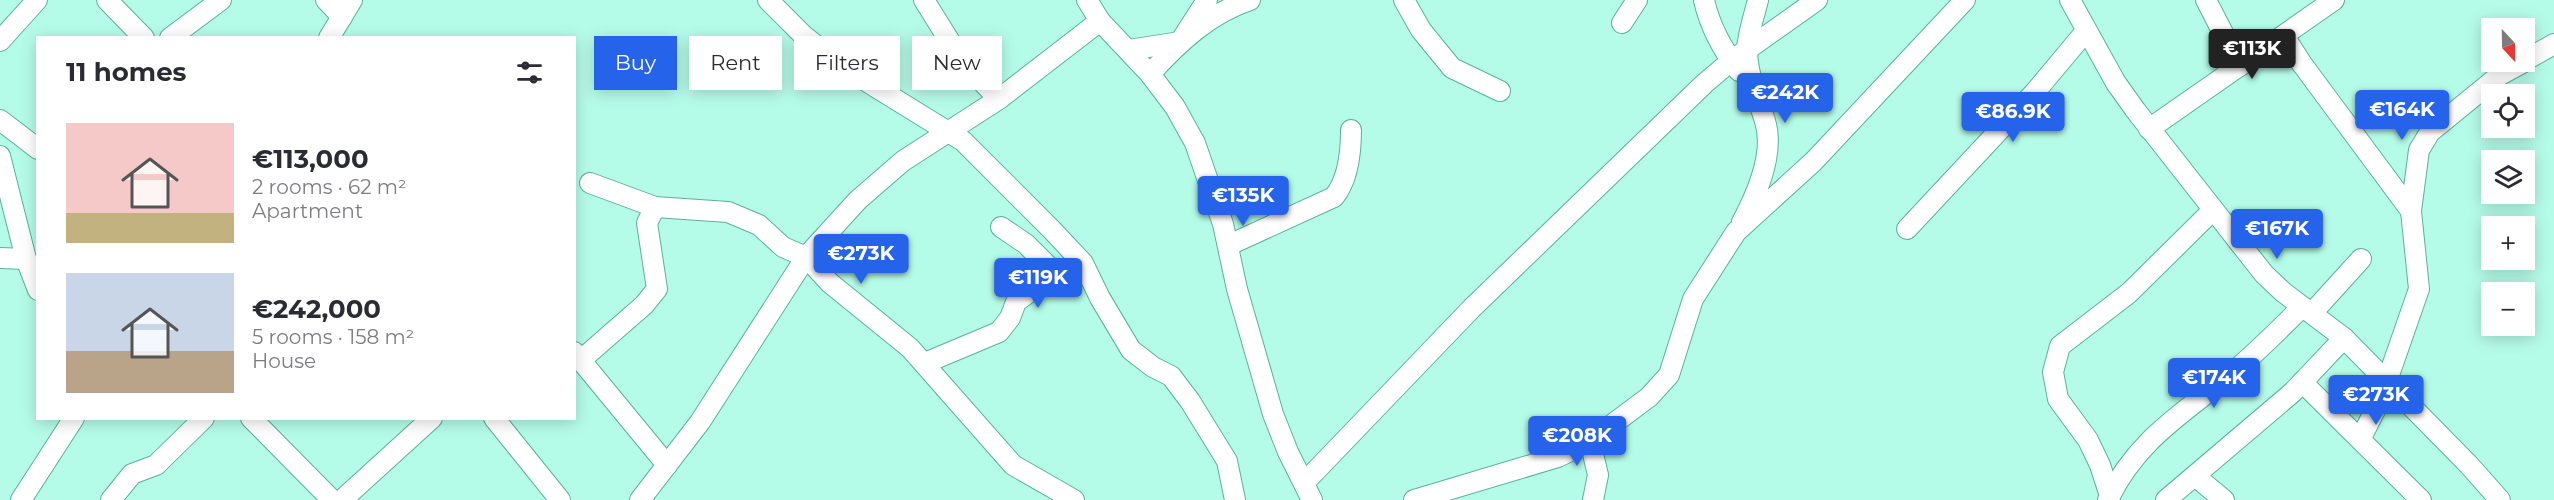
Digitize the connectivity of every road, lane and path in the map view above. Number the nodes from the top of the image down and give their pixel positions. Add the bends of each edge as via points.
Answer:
1 (37, 0) edge
2 (107, 0) edge
3 (221, 0) edge
4 (326, 0) edge
5 (352, 0) edge
6 (768, 0) edge
7 (924, 0) edge
8 (1087, 0) edge
9 (1207, 0) edge
10 (1250, 0) edge
11 (1404, 0) edge
12 (1637, 0) edge
13 (1704, 0) edge
14 (1758, 0) edge
15 (1965, 0) edge
16 (2070, 0) edge
17 (2206, 0) edge
18 (2327, 2) edge
19 (1804, 4) edge
20 (342, 17) junction
21 (1100, 21) junction
22 (1622, 23) dead end
23 (2086, 31) junction
24 (142, 36) edge
25 (173, 36) edge
26 (330, 36) edge
27 (2284, 36) junction
28 (0, 41) edge
29 (1179, 42) junction
30 (2554, 44) edge
31 (1129, 50) junction
32 (2535, 55) edge
33 (1739, 56) junction
34 (2240, 66) junction
35 (2505, 72) edge
36 (1150, 74) junction
37 (1500, 91) dead end
38 (999, 99) junction
39 (3, 127) edge
40 (2149, 129) junction
41 (1351, 130) dead end
42 (948, 134) junction
43 (36, 148) edge
44 (0, 156) edge
45 (590, 183) dead end
46 (655, 207) junction
47 (2212, 211) junction
48 (2411, 211) junction
49 (1001, 227) dead end
50 (1907, 229) dead end
51 (1736, 232) junction
52 (1229, 245) junction
53 (806, 256) junction
54 (0, 258) edge
55 (26, 259) junction
56 (2361, 259) dead end
57 (36, 285) edge
58 (2307, 310) junction
59 (2344, 338) junction
60 (578, 356) edge
61 (925, 363) junction
62 (2385, 380) junction
63 (2302, 382) junction
64 (73, 420) edge
65 (202, 420) edge
66 (253, 420) edge
67 (430, 420) edge
68 (496, 420) edge
69 (2361, 438) junction
70 (1590, 441) junction
71 (667, 465) junction
72 (2194, 476) junction
73 (1308, 492) edge
74 (1596, 497) edge
75 (2109, 498) edge
76 (21, 500) edge
77 (111, 500) edge
78 (332, 500) edge
79 (342, 500) edge
80 (560, 500) edge
81 (640, 500) edge
82 (1074, 500) edge
83 (1235, 500) edge
84 (1414, 500) edge
85 (2166, 500) edge
86 (2224, 500) edge
87 (2421, 500) edge
88 (2500, 500) edge

1 - 28 street
2 - 24 street
3 - 25 street
4 - 20 street
5 - 20 street
6 - 42 street via 843,67
7 - 38 street via 962,61
8 - 21 street
9 - 29 street
10 - 29 street
11 - 37 street via 1421,30 1452,68
12 - 22 street
13 - 33 street via 1709,22
14 - 33 street
15 - 51 street via 1814,161
16 - 23 street
17 - 34 street
18 - 27 street
19 - 33 street
20 - 26 street
21 - 31 street
21 - 38 street
23 - 40 street
23 - 50 street via 2035,92
27 - 34 street
27 - 48 street
29 - 31 street
29 - 36 street
30 - 32 street
31 - 36 street
33 - 51 street via 1766,124 1766,152 1752,202
33 - 73 street via 1472,308
34 - 40 street
35 - 48 street via 2430,132 2419,150
36 - 52 street via 1195,143
38 - 42 street
39 - 43 street
40 - 47 street
41 - 52 street via 1346,168 1340,191 1334,197
42 - 53 street via 903,161 858,200
42 - 83 street via 977,154 1083,263 1131,350 1171,376 1227,461
44 - 55 street
45 - 46 street
46 - 53 street via 728,212 759,225 783,247
46 - 60 street via 647,223 657,289 644,305
47 - 58 street via 2264,274
47 - 75 street via 2129,293 2060,346 2053,372 2058,399 2088,440
48 - 62 street via 2419,289
49 - 61 street via 1043,259 1048,266 1046,276 1016,302 999,332
51 - 70 street via 1693,299 1669,375 1649,397
52 - 73 street via 1237,290 1273,414
53 - 61 street via 830,283
53 - 71 street via 700,422
54 - 55 street
55 - 57 street
56 - 58 street
58 - 59 street
58 - 75 street via 2152,437 2125,467
59 - 62 street
59 - 63 street
60 - 71 street
61 - 82 street via 1013,465
62 - 69 street via 2381,398
62 - 88 street
63 - 69 street
63 - 72 street
64 - 76 street
65 - 77 street via 156,465 132,474
66 - 78 street
67 - 79 street
68 - 80 street
69 - 87 street
70 - 74 street via 1598,475
70 - 84 street via 1521,470
71 - 81 street
72 - 85 street
72 - 86 street

